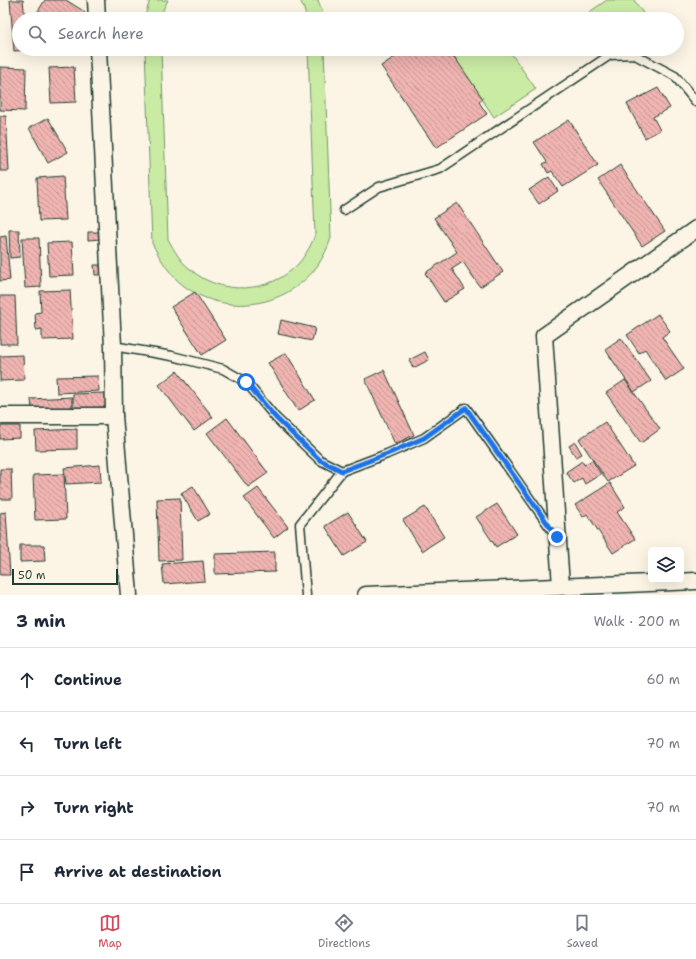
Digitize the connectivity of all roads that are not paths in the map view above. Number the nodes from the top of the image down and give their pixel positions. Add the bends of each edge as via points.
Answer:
1 (96, 0) edge
2 (97, 12) edge
3 (98, 56) edge
4 (609, 56) edge
5 (637, 56) edge
6 (696, 102) edge
7 (344, 210) dead end
8 (696, 229) edge
9 (113, 346) junction
10 (0, 416) edge
11 (114, 416) junction
12 (342, 471) junction
13 (557, 537) junction
14 (696, 581) edge
15 (561, 586) junction
16 (397, 594) edge
17 (129, 595) edge
18 (306, 595) edge
19 (366, 595) edge

1 - 2 street
3 - 9 street
4 - 7 lane via 440,169 379,187
5 - 6 lane via 675,76
8 - 13 street via 544,336
9 - 11 street
9 - 12 lane via 172,356 223,369 246,382 276,418 320,460
10 - 11 street
11 - 17 street
12 - 13 lane via 424,438 466,408
12 - 18 lane via 300,524
13 - 15 street
14 - 15 street
15 - 16 street
16 - 19 street

